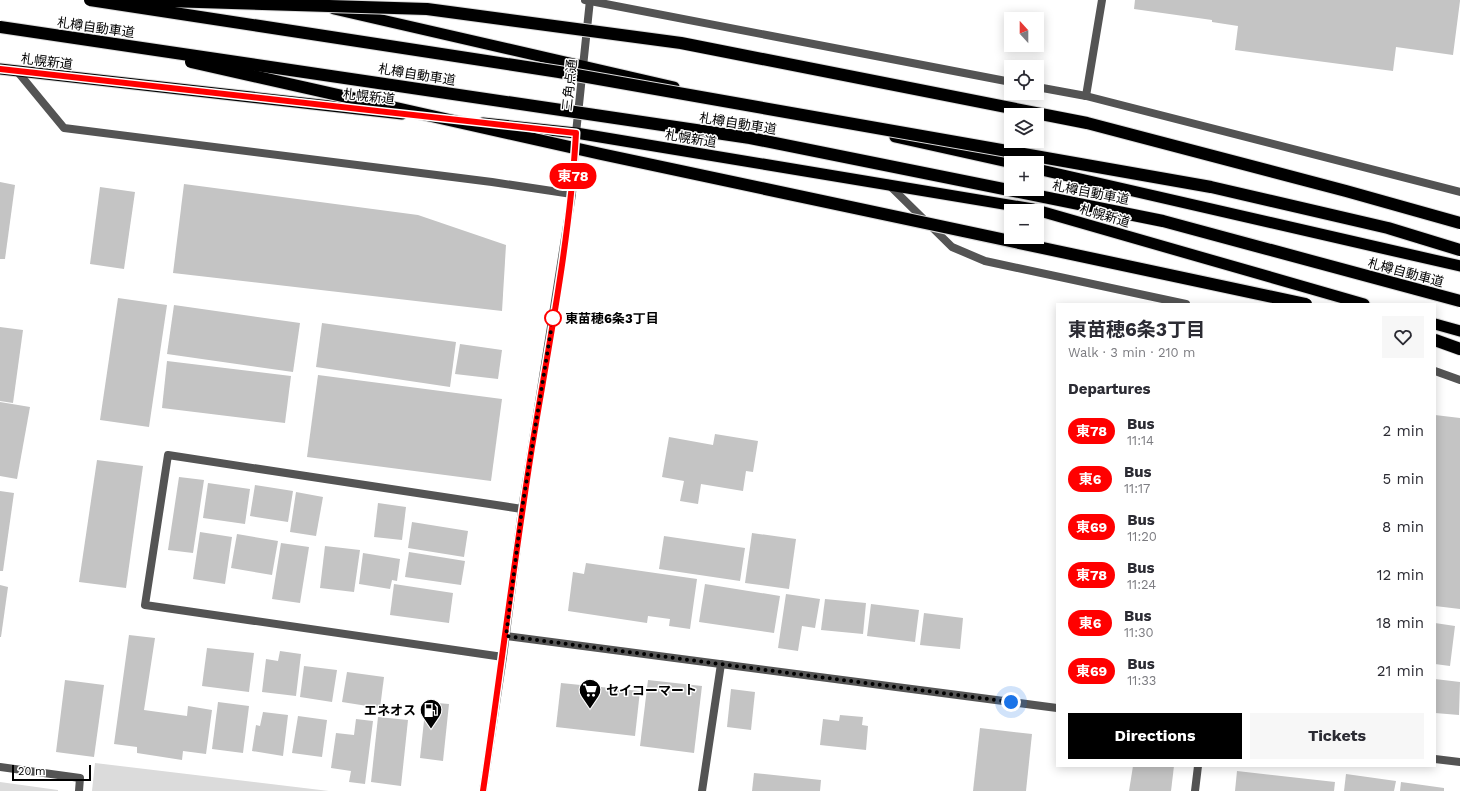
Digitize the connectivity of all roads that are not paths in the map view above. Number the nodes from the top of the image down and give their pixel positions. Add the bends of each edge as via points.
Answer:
1 (90, 0) edge
2 (119, 0) edge
3 (292, 0) edge
4 (588, 0) edge
5 (1102, 0) edge
6 (0, 27) edge
7 (105, 42) junction
8 (583, 66) junction
9 (0, 68) edge
10 (17, 71) junction
11 (1004, 81) edge
12 (1044, 88) edge
13 (1086, 96) junction
14 (576, 133) junction
15 (1004, 161) edge
16 (1044, 171) edge
17 (888, 184) junction
18 (1460, 192) edge
19 (572, 194) junction
20 (1460, 223) edge
21 (1460, 250) edge
22 (1460, 266) edge
23 (1460, 301) edge
24 (1181, 303) edge
25 (1301, 303) edge
26 (1361, 303) edge
27 (1436, 324) edge
28 (1460, 332) edge
29 (1436, 340) edge
30 (1460, 349) edge
31 (1436, 371) edge
32 (1460, 380) edge
33 (522, 509) junction
34 (506, 636) junction
35 (503, 657) junction
36 (721, 664) junction
37 (1056, 708) edge
38 (1436, 759) edge
39 (1460, 762) edge
40 (0, 767) edge
41 (1198, 767) edge
42 (79, 791) edge
43 (483, 791) edge
44 (702, 791) edge
45 (1195, 791) edge

1 - 21 highway, 札樽自動車道, bridge via 559,72 1211,188 1388,228
2 - 20 highway, bridge via 427,9 681,43 1087,123
3 - 8 highway
4 - 8 street, 三角点通
4 - 11 street
5 - 13 street
6 - 7 highway, 札樽自動車道, bridge
7 - 23 highway, 札樽自動車道, bridge via 750,138 1163,221
7 - 25 highway, bridge via 601,154
8 - 14 street, 三角点通
8 - 15 highway
9 - 10 highway, 札幌新道
10 - 14 highway, 札幌新道
10 - 19 street via 64,128
12 - 13 street
13 - 18 street
14 - 17 highway, 札幌新道
14 - 19 street, 三角点通
16 - 22 highway
17 - 24 street via 952,247 985,261
17 - 26 highway, 札幌新道 via 1033,209
19 - 33 street, 三角点通
27 - 28 highway
29 - 30 highway
31 - 32 street
33 - 34 street, 三角点通
33 - 35 street via 168,455 145,605
34 - 35 street, 三角点通
34 - 36 street
35 - 43 street, 三角点通
36 - 37 street
36 - 44 street
38 - 39 street
40 - 42 street via 80,778
41 - 45 street

